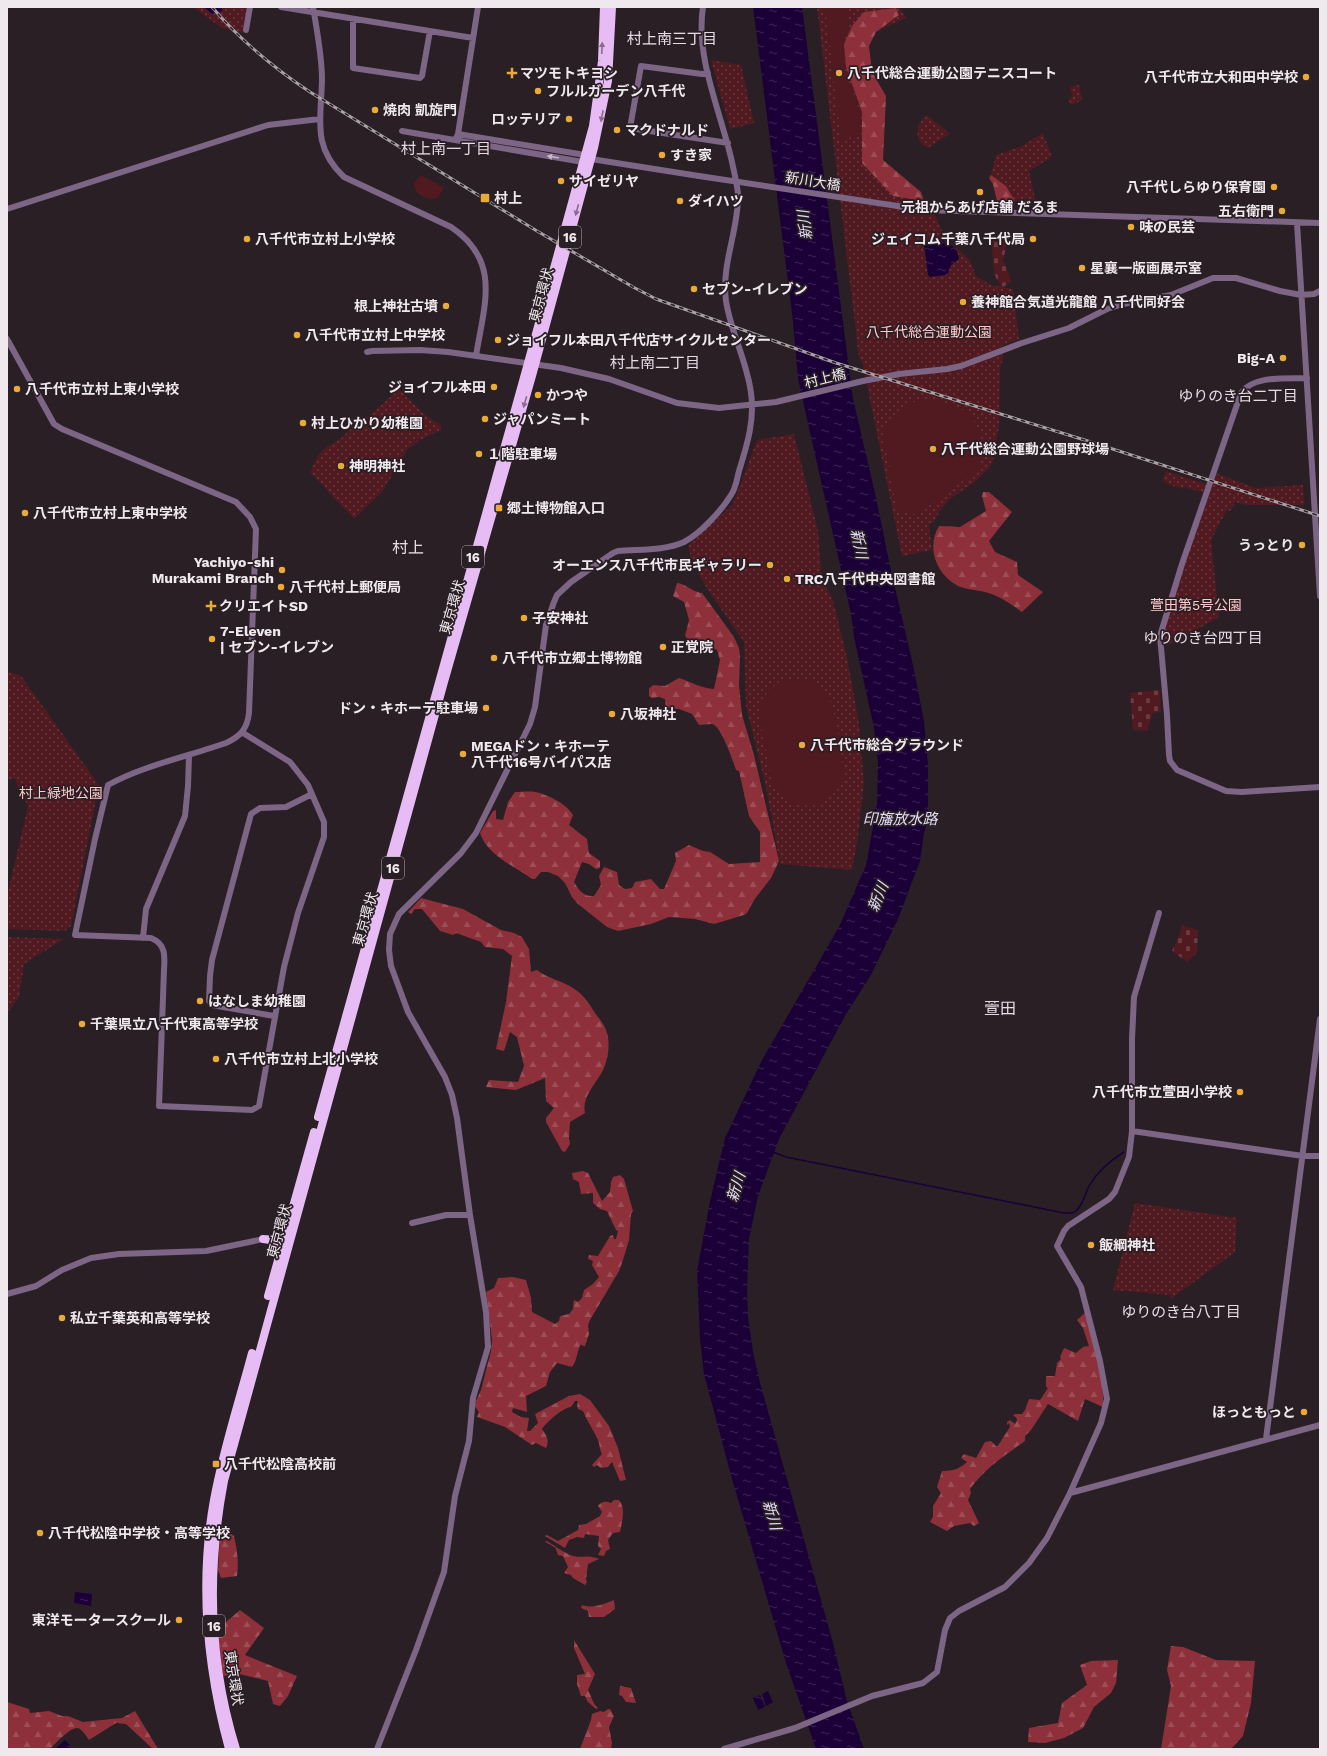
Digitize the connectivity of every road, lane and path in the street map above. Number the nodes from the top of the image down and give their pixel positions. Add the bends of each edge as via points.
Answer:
1 (250, 7) edge
2 (281, 7) edge
3 (478, 7) edge
4 (604, 7) edge
5 (612, 7) edge
6 (703, 7) edge
7 (313, 10) edge
8 (353, 19) junction
9 (246, 30) dead end
10 (430, 31) junction
11 (473, 38) junction
12 (708, 73) junction
13 (320, 119) junction
14 (402, 131) dead end
15 (458, 134) junction
16 (457, 141) junction
17 (728, 143) junction
18 (586, 159) junction
19 (7, 209) edge
20 (1297, 223) junction
21 (1320, 224) edge
22 (1320, 291) edge
23 (1301, 295) junction
24 (7, 339) edge
25 (367, 352) dead end
26 (476, 356) junction
27 (532, 364) junction
28 (1307, 378) junction
29 (753, 406) junction
30 (1320, 596) edge
31 (243, 733) junction
32 (189, 756) junction
33 (1320, 787) edge
34 (312, 794) junction
35 (1159, 913) dead end
36 (143, 938) junction
37 (274, 1016) junction
38 (1320, 1019) edge
39 (1132, 1131) junction
40 (1303, 1156) junction
41 (1320, 1156) edge
42 (470, 1215) junction
43 (412, 1223) dead end
44 (288, 1234) junction
45 (263, 1239) junction
46 (280, 1251) junction
47 (7, 1294) edge
48 (1320, 1425) edge
49 (1266, 1439) junction
50 (1070, 1493) junction
51 (229, 1749) edge
52 (236, 1749) edge
53 (377, 1749) edge
54 (724, 1749) edge

1 - 9 street
2 - 7 street
3 - 11 street
18 -> 4 highway, 東京環状 / 16 via 599,92
5 -> 18 highway, 東京環状 / 16 via 608,80 600,126
6 - 12 street via 701,34
7 - 8 street
7 - 13 street via 322,80
8 - 10 street
8 - 10 street via 354,68 420,78
10 - 11 street
11 - 15 street
12 - 17 street
12 - 17 street via 640,66 630,128
13 - 19 street via 268,125
13 - 26 street via 322,144 326,154 333,167 344,177 451,227 474,248 483,264 486,286
14 - 16 street
15 - 16 street
15 - 18 street
18 -> 16 street
17 - 29 street via 738,194 726,260 725,292 732,331 746,371
18 - 20 street, 新川大橋, bridge via 924,210
18 - 27 highway, 東京環状 / 16
20 - 21 street, 新川大橋
20 - 23 street
22 - 23 street
23 - 28 street
23 - 29 street, 村上橋 via 1236,278 1213,278 1171,295 1123,304 1069,328 961,366 899,374
24 - 31 street via 50,419 58,427 230,499 240,505 250,517 256,529 256,537 249,713
25 - 26 street, 村上橋 via 420,350
26 - 27 street, 村上橋
27 - 29 street, 村上橋 via 609,379 677,403 719,408
27 - 44 highway, 東京環状 / 16
28 - 30 street
28 - 33 street via 1258,381 1248,385 1241,393 1182,564 1159,644 1169,755 1177,770 1226,791
29 - 42 street via 750,436 732,493 700,529 685,541 669,547 613,553 557,595 546,625 535,707 530,724 481,825 461,853 399,914 393,925 389,950 391,966 408,1012 445,1077 452,1095
31 - 32 street via 226,743
31 - 34 street via 290,762
32 - 36 street via 185,816 146,909
32 - 36 street via 119,779 108,785 104,798 75,934
34 - 37 street via 323,816 324,832 298,913
34 - 37 street via 286,808 260,808 251,814 210,968 209,1001 212,1005
35 - 39 street via 1134,997
36 - 37 street via 151,938 160,943 165,954 159,1106 252,1110 256,1108 261,1102
38 - 40 street
39 - 40 street
39 - 50 street via 1129,1157 1114,1192 1109,1199 1068,1226 1057,1246 1081,1287 1107,1399 1101,1423
40 - 41 street
40 - 49 street
42 - 43 street via 446,1216
42 - 53 street via 486,1312 488,1353 475,1389 469,1441 455,1496 444,1572
44 - 45 street
44 - 46 highway, 東京環状 / 16
44 - 52 highway, 東京環状 / 16 via 227,1468 216,1536 212,1586 216,1658
45 - 46 highway via 274,1240
45 - 47 street via 206,1250 118,1254 91,1258 62,1270 36,1286
46 - 51 highway, 東京環状 / 16 via 221,1468 210,1530 207,1590 209,1643 218,1704
48 - 49 street
49 - 50 street
50 - 54 street via 1047,1538 1029,1563 1001,1590 950,1618 945,1630 937,1672 933,1676 917,1686 878,1694 798,1726

